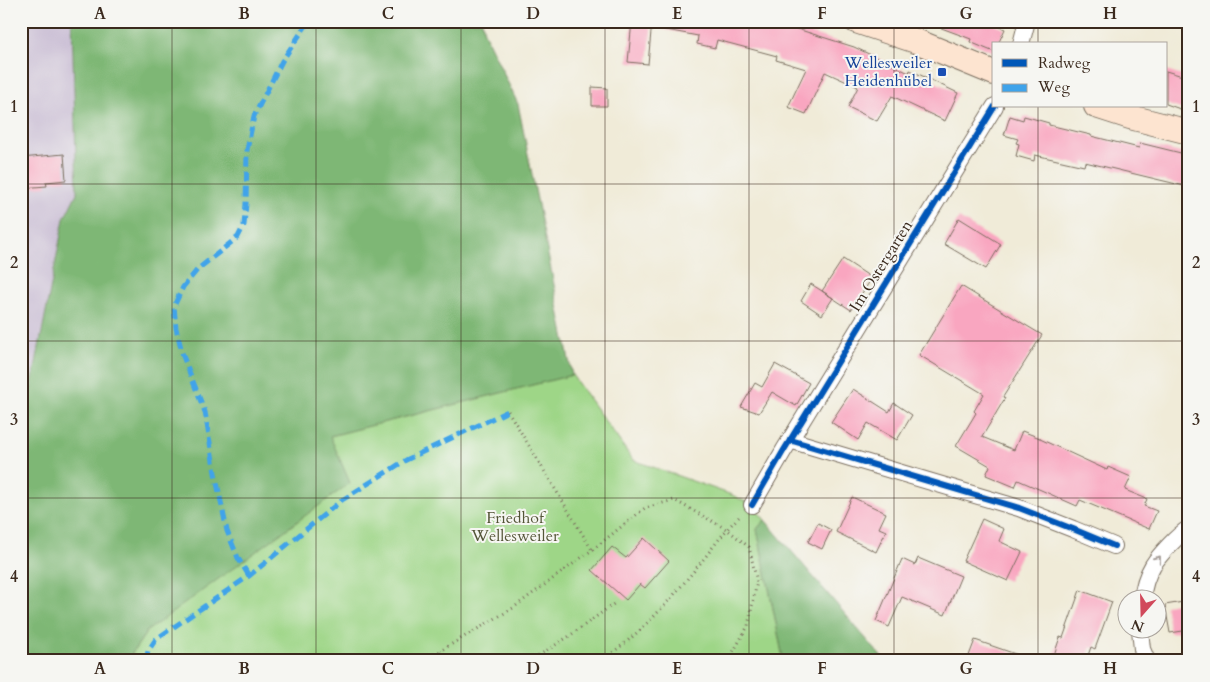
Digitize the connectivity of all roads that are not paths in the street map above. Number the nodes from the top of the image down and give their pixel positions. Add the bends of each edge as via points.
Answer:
1 (856, 21) edge
2 (1027, 21) edge
3 (1021, 42) edge
4 (992, 72) edge
5 (995, 108) edge
6 (1102, 108) edge
7 (1189, 132) edge
8 (790, 440) junction
9 (752, 506) road end
10 (1189, 528) edge
11 (1114, 546) dead end
12 (1143, 590) edge
13 (1141, 640) edge
14 (1147, 661) edge

1 - 4 main road
2 - 3 street
5 - 8 street, Im Ostergarten
6 - 7 main road
8 - 9 street, Im Ostergarten
8 - 11 street via 1019,508
12 -> 10 street via 1153,565
13 - 14 street

